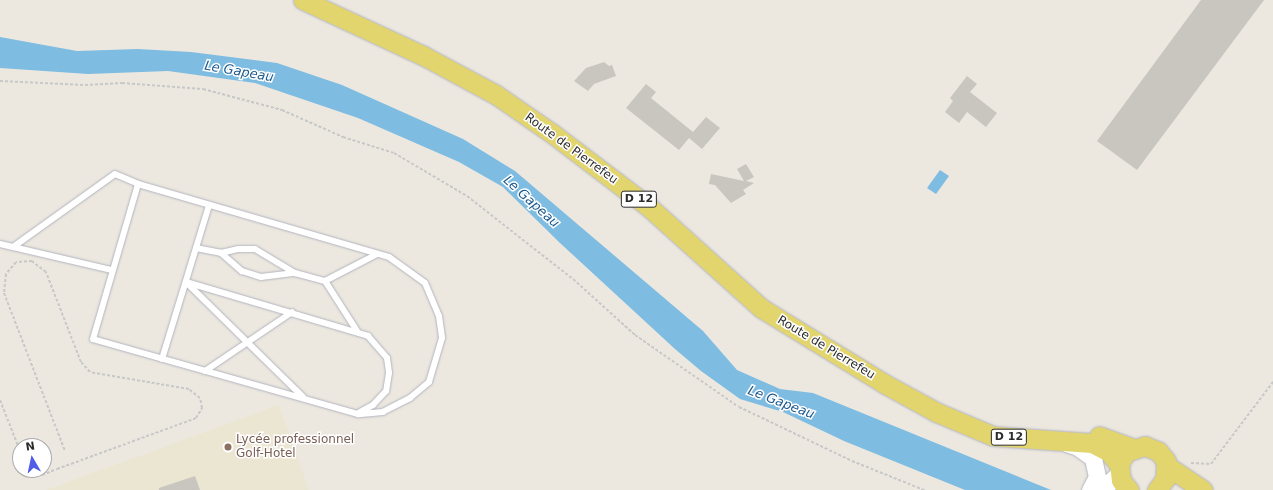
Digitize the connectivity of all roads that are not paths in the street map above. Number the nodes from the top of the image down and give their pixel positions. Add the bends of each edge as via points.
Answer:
1 (303, 0) edge
2 (138, 184) junction
3 (209, 205) junction
4 (0, 244) edge
5 (13, 247) junction
6 (196, 248) junction
7 (221, 253) junction
8 (377, 254) junction
9 (112, 270) junction
10 (295, 273) junction
11 (325, 281) junction
12 (186, 282) junction
13 (292, 312) junction
14 (357, 331) junction
15 (247, 342) junction
16 (162, 359) junction
17 (205, 371) junction
18 (304, 398) junction
19 (358, 414) junction
20 (959, 422) junction
21 (1062, 442) junction
22 (1132, 448) junction
23 (1167, 466) junction
24 (1119, 469) junction
25 (1185, 484) edge
26 (1090, 490) edge
27 (1101, 490) edge
28 (1129, 490) edge
29 (1157, 490) edge
30 (1203, 490) edge

1 - 20 main road, Route de Pierrefeu / D 12 via 417,52 495,94 553,134 650,208 761,308 885,384
2 - 3 lane
2 - 5 lane via 115,174
2 - 9 lane
3 - 6 lane
3 - 8 lane
4 - 5 lane
5 - 9 lane
6 - 7 lane
6 - 12 lane
7 - 10 lane via 238,248 255,249
7 - 10 lane via 242,271 261,277
8 - 11 lane
8 - 19 lane via 389,257 425,283 439,316 442,338 429,382 410,398 383,412
9 - 16 lane via 93,339
10 - 11 lane
11 - 14 lane
12 - 13 lane
12 - 15 lane
12 - 16 lane
13 - 14 lane
13 - 15 lane
14 - 19 lane via 368,336 379,346 387,358 390,373 386,391 373,405
15 - 17 lane
15 - 18 lane
16 - 17 lane
17 - 18 lane
18 - 19 lane
20 - 21 main road, D 12 via 993,436
20 - 22 main road via 1009,429 1091,433
21 - 24 main road via 1102,446
21 - 26 main road via 1078,447 1093,458 1097,477
22 - 23 main road via 1152,448 1163,456
22 - 24 main road
23 - 25 main road
23 - 29 main road via 1166,479
24 - 27 main road
24 - 28 main road
25 - 29 main road
25 - 30 main road

